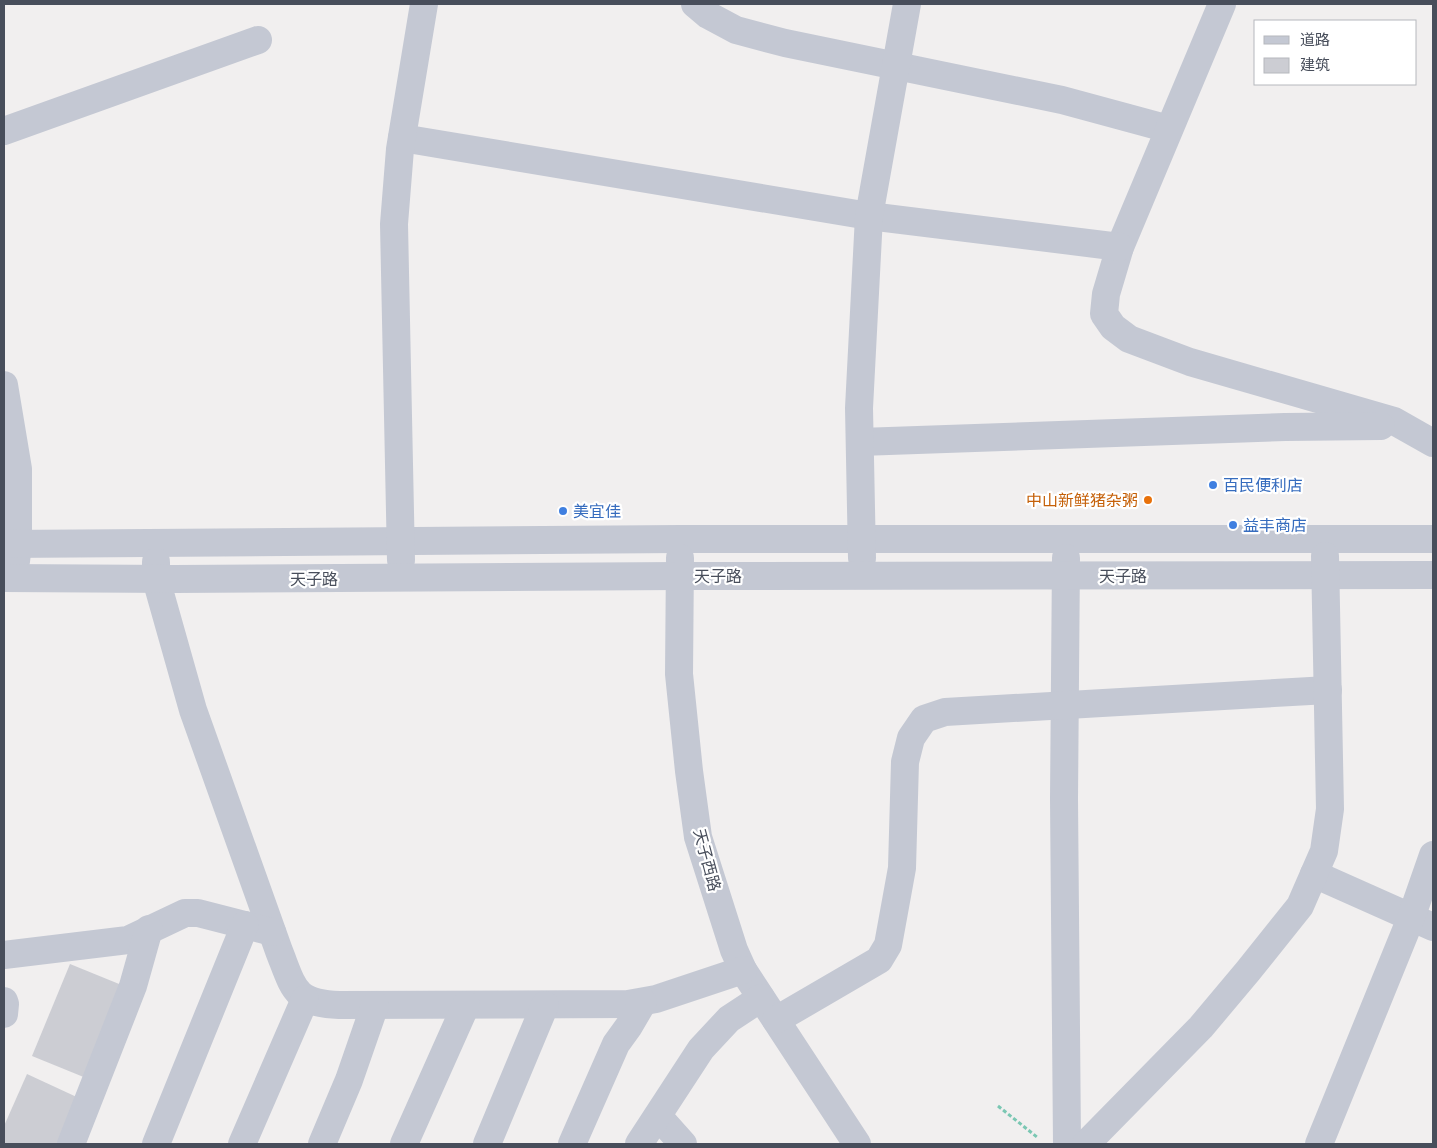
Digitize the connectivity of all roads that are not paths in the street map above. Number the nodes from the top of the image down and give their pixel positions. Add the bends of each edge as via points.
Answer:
1 (424, 4) edge
2 (695, 4) edge
3 (907, 4) edge
4 (1222, 4) edge
5 (258, 40) dead end
6 (896, 66) junction
7 (1169, 129) junction
8 (4, 131) edge
9 (402, 138) junction
10 (869, 216) junction
11 (1120, 247) junction
12 (4, 385) edge
13 (1394, 422) junction
14 (860, 442) junction
15 (9, 443) edge
16 (1433, 443) edge
17 (680, 539) junction
18 (1324, 539) junction
19 (863, 540) junction
20 (1066, 540) junction
21 (1433, 540) edge
22 (400, 542) junction
23 (155, 543) junction
24 (11, 544) edge
25 (1327, 575) junction
26 (1433, 575) edge
27 (680, 576) junction
28 (1067, 576) junction
29 (862, 577) junction
30 (9, 578) edge
31 (402, 578) junction
32 (156, 579) junction
33 (1328, 690) junction
34 (1066, 706) junction
35 (1433, 855) edge
36 (1314, 874) junction
37 (1422, 922) edge
38 (245, 925) junction
39 (149, 929) junction
40 (272, 932) junction
41 (4, 955) edge
42 (743, 970) junction
43 (761, 998) junction
44 (305, 999) junction
45 (4, 1001) edge
46 (643, 1002) junction
47 (375, 1005) junction
48 (466, 1005) junction
49 (545, 1005) junction
50 (4, 1014) edge
51 (776, 1020) junction
52 (658, 1116) junction
53 (1054, 1142) edge
54 (71, 1144) edge
55 (156, 1144) edge
56 (242, 1144) edge
57 (322, 1144) edge
58 (404, 1144) edge
59 (487, 1144) edge
60 (572, 1144) edge
61 (639, 1144) edge
62 (683, 1144) edge
63 (857, 1144) edge
64 (1086, 1144) edge
65 (1320, 1144) edge

1 - 9 street
2 - 6 street via 736,30
3 - 6 street
4 - 7 street
5 - 8 street
6 - 7 street via 1062,100
6 - 10 street
7 - 11 street
9 - 10 street
9 - 22 street via 394,224
10 - 11 street
10 - 14 street
11 - 13 street via 1106,294 1104,314 1113,327 1130,339 1190,362
12 - 15 street
13 - 14 street via 1378,427 1285,427
13 - 16 street
14 - 19 street
15 - 24 street via 18,468
17 - 19 street
17 - 22 street
17 - 27 street, 天子西路
18 - 20 street
18 - 21 street
18 - 25 street
19 - 20 street
19 - 29 street
20 - 28 street
22 - 23 street
22 - 31 street
23 - 24 street
23 - 32 street
24 - 30 street
25 - 26 street, 天子路
25 - 28 street, 天子路
25 - 33 street
27 - 29 street, 天子路
27 - 31 street, 天子路
27 - 42 street, 天子西路 via 679,674 698,837
28 - 29 street, 天子路
28 - 34 street
30 - 32 street, 天子路
31 - 32 street, 天子路
32 - 40 street via 193,710
33 - 34 street
33 - 36 street via 1330,809 1324,851
34 - 51 street via 945,712 924,719 911,738 905,762 902,868 888,945 879,960
34 - 53 street
35 - 37 street
36 - 37 street
36 - 64 street via 1300,906 1201,1027
37 - 65 street
38 - 39 street via 190,912
38 - 40 street
38 - 55 street
39 - 41 street via 128,940
39 - 54 street via 133,986
40 - 44 street via 293,986
42 - 43 street, 天子西路
42 - 46 street
43 - 51 street, 天子西路
43 - 52 street via 729,1019 702,1049
44 - 47 street via 326,1004
44 - 56 street
45 - 50 street
46 - 49 street
46 - 60 street via 616,1044
47 - 48 street
47 - 57 street
48 - 49 street
48 - 58 street
49 - 59 street
51 - 63 street, 天子西路
52 - 61 street
52 - 62 street

